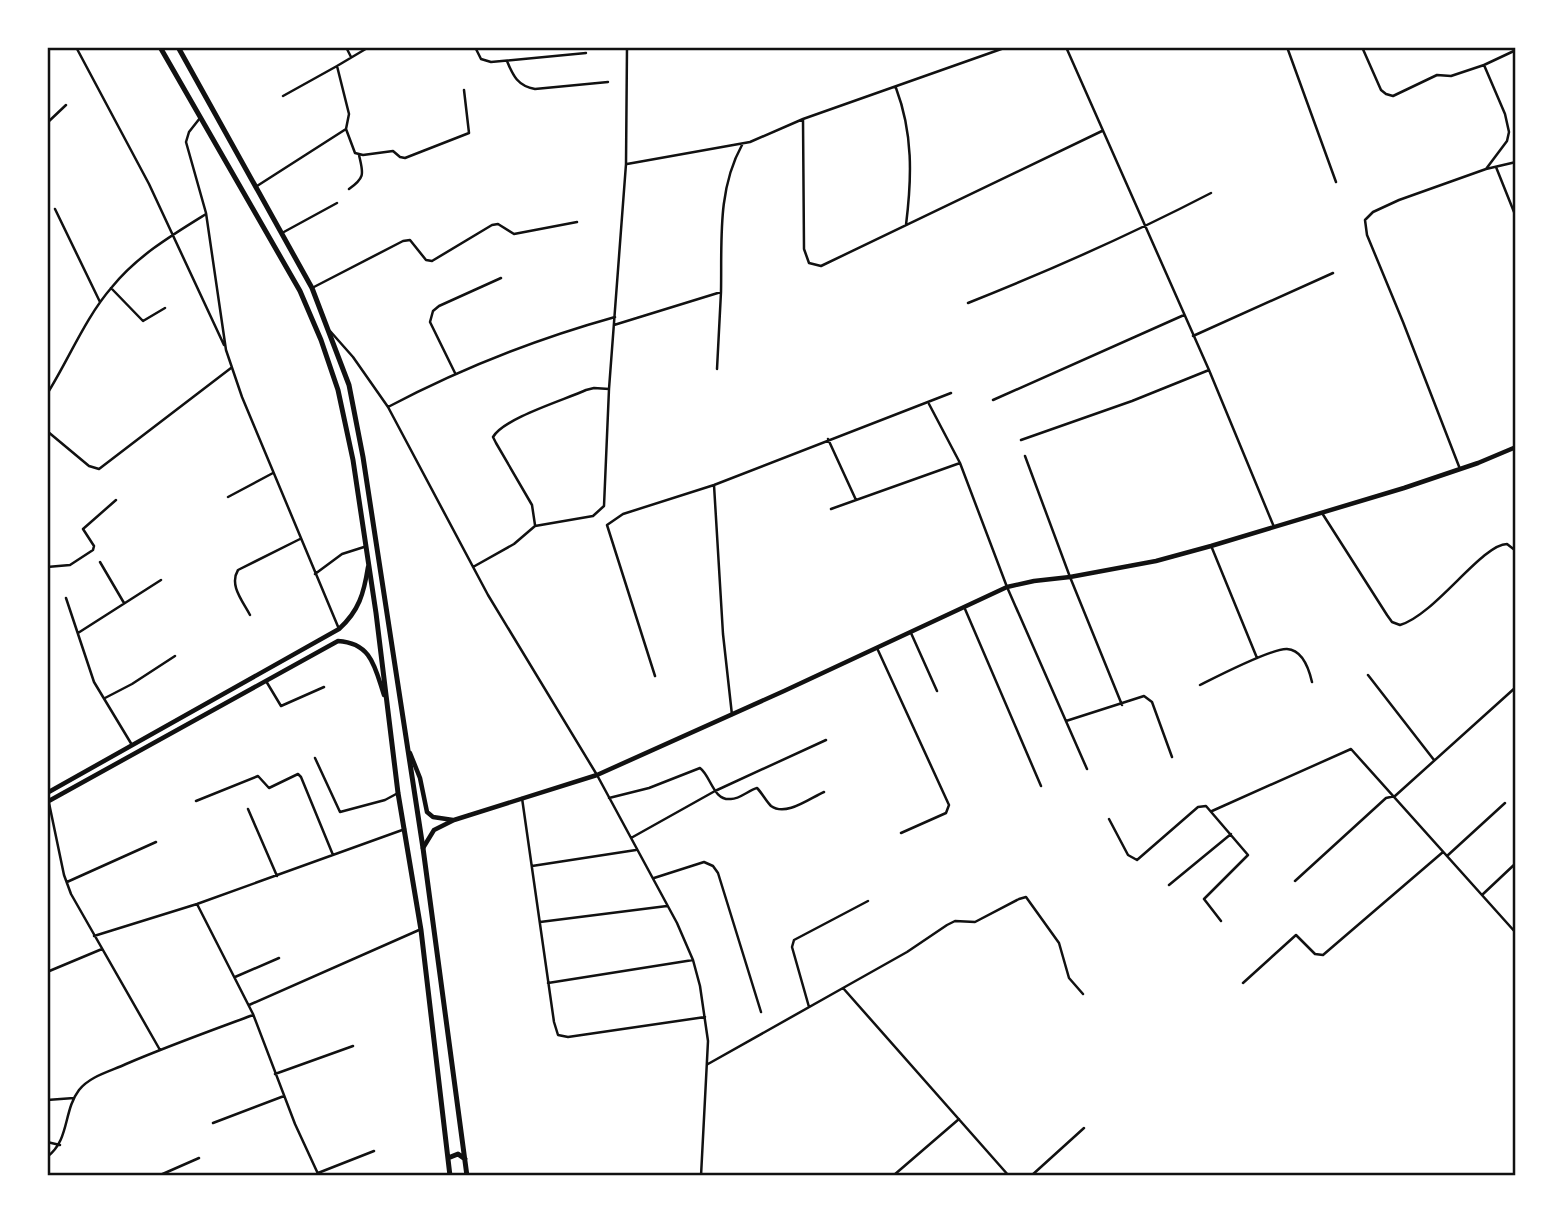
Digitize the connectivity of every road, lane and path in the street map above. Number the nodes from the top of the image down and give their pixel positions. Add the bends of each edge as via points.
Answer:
1 (76, 47) edge
2 (160, 47) edge
3 (178, 47) edge
4 (346, 47) edge
5 (369, 47) edge
6 (475, 47) edge
7 (627, 47) edge
8 (1007, 47) edge
9 (1066, 47) edge
10 (1287, 47) edge
11 (1362, 47) edge
12 (1516, 50) edge
13 (586, 53) dead end
14 (351, 57) junction
15 (507, 60) junction
16 (1484, 65) junction
17 (337, 66) junction
18 (608, 82) dead end
19 (896, 88) junction
20 (464, 90) dead end
21 (283, 96) dead end
22 (66, 105) dead end
23 (200, 118) junction
24 (803, 119) junction
25 (47, 123) edge
26 (346, 129) junction
27 (1102, 131) junction
28 (742, 144) junction
29 (359, 155) junction
30 (1516, 162) edge
31 (626, 164) junction
32 (1496, 167) junction
33 (1486, 169) junction
34 (1336, 182) dead end
35 (257, 186) junction
36 (349, 189) dead end
37 (1211, 193) dead end
38 (337, 203) dead end
39 (55, 209) dead end
40 (206, 213) junction
41 (1516, 217) edge
42 (577, 222) dead end
43 (906, 225) junction
44 (1145, 227) junction
45 (282, 233) junction
46 (173, 234) junction
47 (1334, 273) dead end
48 (501, 278) dead end
49 (111, 288) junction
50 (312, 288) junction
51 (721, 292) junction
52 (100, 302) junction
53 (968, 303) dead end
54 (165, 308) dead end
55 (1184, 315) junction
56 (615, 317) junction
57 (614, 325) junction
58 (329, 330) junction
59 (1193, 336) junction
60 (226, 350) junction
61 (232, 367) junction
62 (717, 369) dead end
63 (1209, 370) junction
64 (455, 373) junction
65 (609, 389) junction
66 (951, 393) dead end
67 (47, 394) edge
68 (993, 400) dead end
69 (928, 403) junction
70 (388, 407) junction
71 (47, 432) edge
72 (828, 439) junction
73 (1021, 440) dead end
74 (1516, 447) edge
75 (1025, 456) dead end
76 (960, 463) junction
77 (1460, 469) junction
78 (274, 473) junction
79 (714, 485) junction
80 (228, 497) dead end
81 (116, 500) dead end
82 (856, 500) junction
83 (831, 509) dead end
84 (1322, 513) junction
85 (535, 526) junction
86 (1274, 527) junction
87 (301, 538) junction
88 (365, 546) junction
89 (1211, 546) junction
90 (1516, 551) edge
91 (100, 562) dead end
92 (47, 567) edge
93 (368, 567) junction
94 (473, 567) junction
95 (315, 574) junction
96 (1070, 577) junction
97 (162, 580) dead end
98 (1007, 587) junction
99 (66, 598) dead end
100 (124, 603) junction
101 (964, 608) junction
102 (250, 615) dead end
103 (339, 629) junction
104 (910, 632) junction
105 (78, 633) junction
106 (877, 648) junction
107 (175, 656) dead end
108 (1257, 658) junction
109 (1368, 675) dead end
110 (655, 676) dead end
111 (266, 681) junction
112 (1312, 682) dead end
113 (1200, 685) dead end
114 (324, 687) dead end
115 (1516, 687) edge
116 (937, 691) dead end
117 (105, 698) junction
118 (1122, 705) junction
119 (388, 706) junction
120 (732, 715) junction
121 (1066, 721) junction
122 (827, 740) dead end
123 (132, 745) junction
124 (408, 749) junction
125 (1172, 757) dead end
126 (316, 758) dead end
127 (1434, 760) junction
128 (1087, 769) dead end
129 (597, 775) junction
130 (73, 778) junction
131 (78, 785) junction
132 (1041, 786) dead end
133 (715, 791) junction
134 (824, 792) dead end
135 (47, 793) edge
136 (398, 793) junction
137 (1395, 796) junction
138 (609, 797) junction
139 (522, 798) junction
140 (196, 801) dead end
141 (48, 802) edge
142 (1505, 803) dead end
143 (248, 809) dead end
144 (1212, 811) junction
145 (1109, 819) dead end
146 (454, 820) junction
147 (405, 829) junction
148 (901, 833) dead end
149 (1231, 834) junction
150 (631, 838) junction
151 (156, 842) dead end
152 (423, 848) junction
153 (637, 850) junction
154 (1443, 852) junction
155 (333, 855) junction
156 (1447, 856) junction
157 (1516, 863) edge
158 (532, 866) junction
159 (277, 876) junction
160 (653, 878) junction
161 (1295, 881) dead end
162 (67, 883) junction
163 (1169, 885) dead end
164 (1482, 895) junction
165 (868, 901) dead end
166 (197, 904) junction
167 (667, 905) junction
168 (1221, 921) dead end
169 (540, 922) junction
170 (421, 930) junction
171 (1516, 933) edge
172 (94, 936) junction
173 (102, 949) junction
174 (279, 958) dead end
175 (693, 960) junction
176 (47, 971) edge
177 (235, 977) junction
178 (548, 983) junction
179 (1243, 983) dead end
180 (843, 988) junction
181 (1083, 993) dead end
182 (248, 1004) junction
183 (809, 1007) junction
184 (761, 1012) dead end
185 (253, 1014) junction
186 (705, 1017) junction
187 (353, 1046) dead end
188 (160, 1050) junction
189 (708, 1064) junction
190 (275, 1074) junction
191 (284, 1096) junction
192 (74, 1098) junction
193 (47, 1100) edge
194 (459, 1118) junction
195 (443, 1119) junction
196 (959, 1119) junction
197 (213, 1123) dead end
198 (1084, 1128) dead end
199 (47, 1142) edge
200 (60, 1145) junction
201 (374, 1151) dead end
202 (47, 1157) edge
203 (199, 1158) dead end
204 (448, 1158) junction
205 (465, 1159) junction
206 (318, 1174) edge
207 (894, 1175) edge
208 (158, 1176) edge
209 (450, 1176) edge
210 (467, 1176) edge
211 (701, 1176) edge
212 (1009, 1176) edge
213 (1031, 1176) edge

1 - 46 street
2 - 23 highway
3 - 35 highway
4 - 14 street
5 - 14 street
6 - 15 street via 485,62
7 - 31 street
8 - 19 street
9 - 27 street
10 - 34 street
11 - 16 street via 1381,90 1393,96 1437,75 1451,76
12 - 16 street
13 - 15 street
14 - 17 street
15 - 18 street via 515,79 535,89
16 - 33 street via 1509,132
17 - 21 street
17 - 26 street via 349,114
19 - 24 street
19 - 43 street via 911,149
20 - 29 street via 471,131 467,135 405,158 393,151
22 - 25 street
23 - 40 street via 186,142
23 - 88 highway via 300,291 321,340 338,390
24 - 28 street
24 - 43 street via 804,249 809,263 832,262
26 - 29 street
26 - 35 street
27 - 43 street
27 - 44 street
28 - 31 street
28 - 51 street via 726,179
29 - 36 street via 361,181
30 - 32 street
31 - 56 street
32 - 33 street
32 - 41 street
33 - 77 street via 1399,200 1365,220
35 - 45 highway
37 - 44 street
38 - 45 street
39 - 52 street
40 - 46 street
40 - 60 street
42 - 50 street via 514,234 492,225 432,261 410,240 403,241
44 - 53 street
44 - 55 street
45 - 50 highway
46 - 49 street
46 - 60 street
47 - 59 street
48 - 64 street via 433,311 430,321
49 - 52 street
49 - 54 street via 143,321
50 - 58 highway
51 - 57 street
51 - 62 street
52 - 67 street
55 - 59 street
55 - 68 street
56 - 57 street
56 - 64 street
57 - 65 street
58 - 70 street
58 - 124 highway via 349,385 363,457
59 - 63 street
60 - 61 street
61 - 71 street via 99,469
61 - 78 street
63 - 73 street
63 - 86 street
64 - 70 street
65 - 85 street via 604,506 593,516
65 - 85 street via 586,390 511,422 493,437 532,505
66 - 69 street
69 - 72 street
69 - 76 street
70 - 94 street
72 - 79 street
72 - 82 street
74 - 77 main road
75 - 96 street
76 - 82 street
76 - 98 street
77 - 84 main road
78 - 80 street
78 - 87 street
79 - 110 street via 623,514 607,525
79 - 120 street
81 - 92 street via 83,529 93,550 70,565
82 - 83 street
84 - 86 main road
84 - 90 street via 1396,625 1409,622 1438,601 1498,545 1507,544
85 - 94 street
86 - 89 main road
87 - 95 street
87 - 102 street via 238,569 234,582
88 - 93 highway
88 - 95 street via 342,554
89 - 96 main road
89 - 108 street
91 - 100 street
93 - 103 main road via 364,595
93 - 119 highway
94 - 129 street
95 - 103 street
96 - 98 main road
96 - 118 street
97 - 100 street
98 - 101 main road
98 - 121 street
99 - 105 street
100 - 105 street
101 - 104 main road
101 - 132 street
103 - 123 main road
104 - 106 main road
104 - 116 street
105 - 117 street via 86,664
106 - 120 main road
106 - 148 street via 949,805 946,813
107 - 117 street
108 - 112 street via 1290,649 1303,659
108 - 113 street
109 - 127 street
111 - 114 street via 281,706
111 - 119 main road via 338,641 348,642 368,655
111 - 131 main road
115 - 127 street
117 - 123 street
118 - 121 street
118 - 125 street via 1149,698
119 - 136 highway
120 - 129 main road
121 - 128 street
122 - 133 street
123 - 130 main road
124 - 146 main road via 427,812
124 - 152 highway
126 - 136 street via 340,812
127 - 137 street
129 - 138 street
129 - 139 main road
130 - 131 main road
130 - 135 main road
131 - 141 main road
133 - 134 street via 734,799 757,788 781,810
133 - 138 street via 701,768
133 - 150 street
136 - 147 highway
137 - 144 street via 1349,748
137 - 154 street
137 - 161 street via 1386,798
138 - 150 street
139 - 146 main road
139 - 158 street
140 - 155 street via 258,776 269,788 298,774
141 - 162 street
142 - 156 street
143 - 159 street
144 - 145 street via 1204,805 1198,807 1137,860 1128,855
144 - 149 street
146 - 152 main road via 434,830
147 - 155 street
147 - 170 highway
149 - 163 street
149 - 168 street via 1248,855 1204,899
150 - 153 street
151 - 162 street
152 - 194 highway
153 - 158 street
153 - 160 street
154 - 156 street
154 - 179 street via 1323,955 1315,954 1296,935
155 - 159 street
156 - 164 street
157 - 164 street
158 - 169 street
159 - 166 street
160 - 167 street
160 - 184 street via 704,862 713,866
162 - 172 street
164 - 171 street
165 - 183 street via 794,940
166 - 172 street
166 - 177 street
167 - 169 street
167 - 175 street
169 - 178 street
170 - 182 street
170 - 195 highway
172 - 173 street
173 - 176 street
173 - 188 street
174 - 177 street
175 - 178 street
175 - 186 street
177 - 182 street
178 - 186 street via 556,1031 562,1036
180 - 181 street via 955,921 975,922 1026,897 1059,943 1069,978
180 - 183 street
180 - 196 street
182 - 185 street
183 - 189 street
185 - 188 street
185 - 190 street
186 - 189 street
187 - 190 street
188 - 192 street via 93,1078
189 - 211 street
190 - 191 street
191 - 197 street
191 - 206 street
192 - 193 street
192 - 200 street
194 - 195 highway
194 - 205 highway
195 - 204 highway
196 - 207 street
196 - 212 street
198 - 213 street
199 - 200 street
200 - 202 street
201 - 206 street
203 - 208 street
204 - 205 highway via 455,1154
204 - 209 highway
205 - 210 highway

